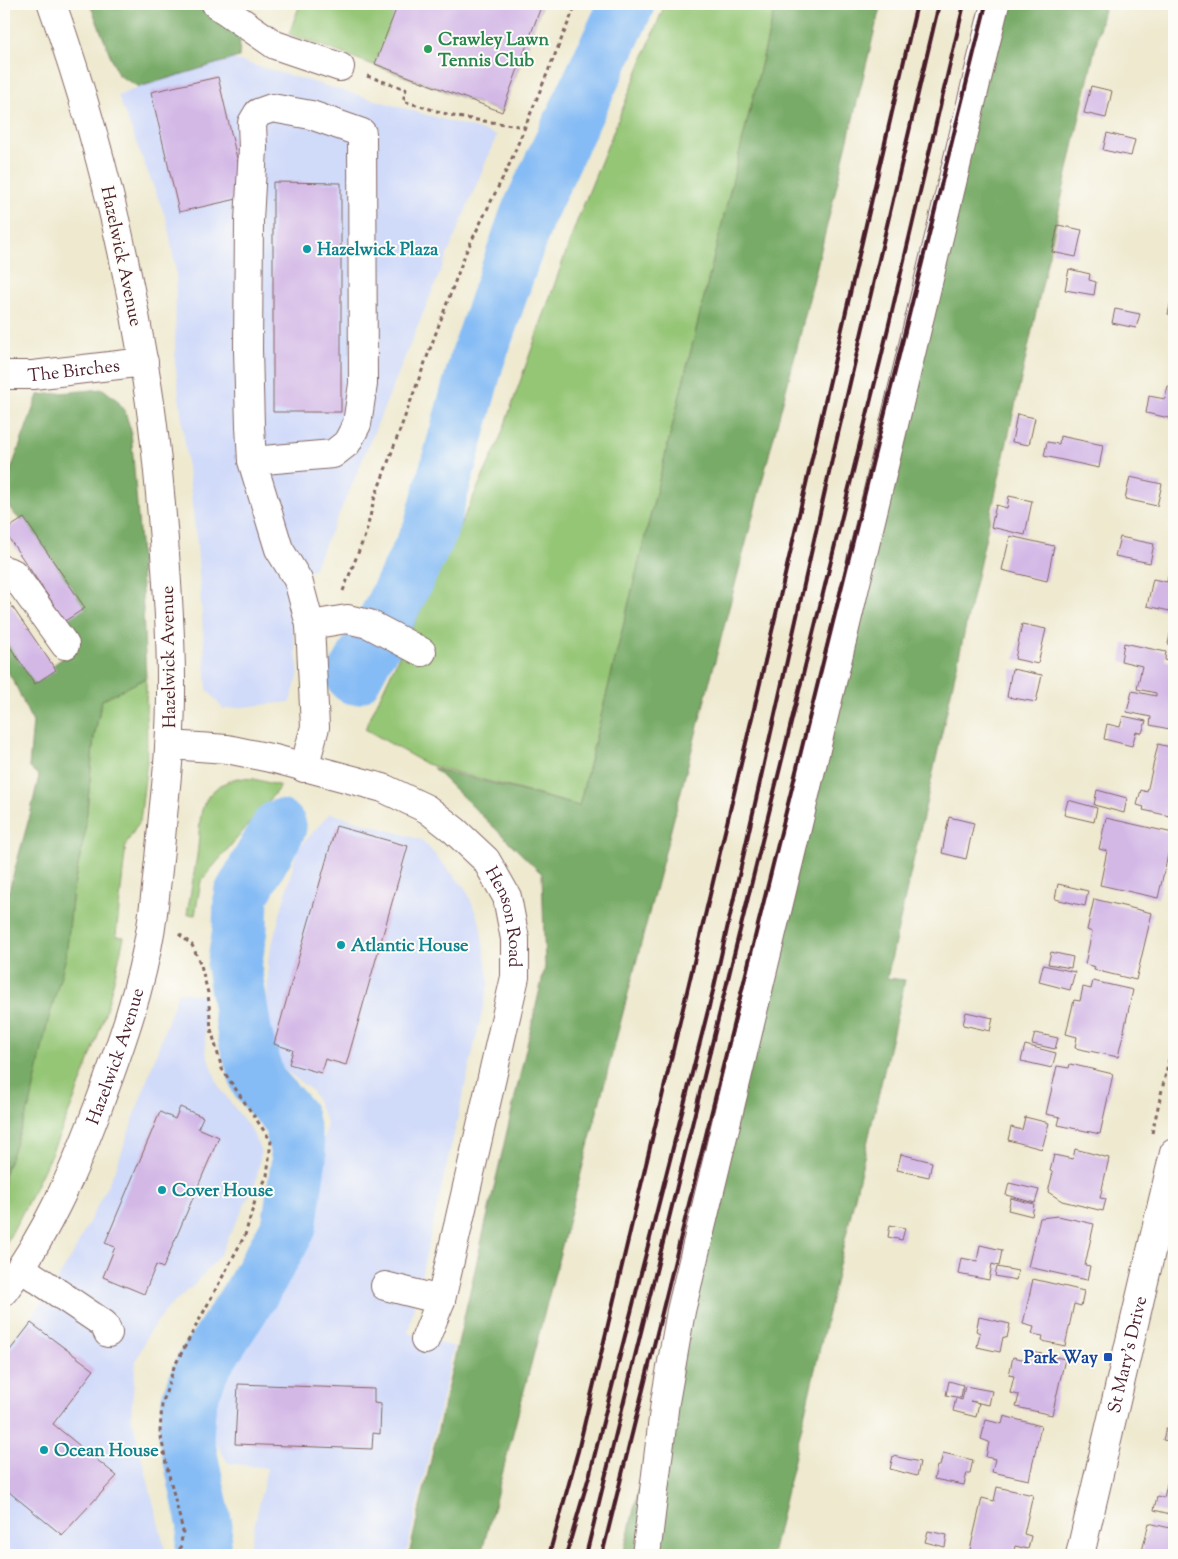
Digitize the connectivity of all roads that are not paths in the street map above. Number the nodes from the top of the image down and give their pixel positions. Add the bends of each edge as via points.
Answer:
1 (52, 4) edge
2 (216, 4) edge
3 (995, 4) edge
4 (340, 67) road end
5 (144, 362) junction
6 (4, 375) edge
7 (252, 461) junction
8 (4, 570) edge
9 (310, 625) junction
10 (64, 645) dead end
11 (422, 652) dead end
12 (170, 745) junction
13 (304, 768) junction
14 (1173, 1164) edge
15 (21, 1268) junction
16 (385, 1286) dead end
17 (4, 1291) edge
18 (441, 1300) junction
19 (108, 1332) dead end
20 (425, 1340) dead end
21 (646, 1555) edge
22 (1080, 1555) edge

1 - 5 street, Hazelwick Avenue via 70,54 105,178
2 - 4 street via 275,44
3 - 21 street via 683,1302 665,1402
5 - 6 street, The Birches via 33,375
5 - 12 street, Hazelwick Avenue via 159,482 171,623
7 - 7 street via 248,350 252,123 258,113 272,108 311,116 362,134 363,384 357,424 347,443 333,454
7 - 9 street via 279,549 298,580
8 - 10 street via 13,573
9 - 11 street via 347,619 369,624
9 - 13 street via 315,727
12 - 13 street, Henson Road via 227,749
12 - 15 street, Hazelwick Avenue via 151,928 137,988 121,1044 85,1140 60,1199
13 - 18 street, Henson Road via 383,788 427,809 486,860 506,897 514,938 515,976
14 - 22 street, St Mary's Drive
15 - 17 street, Hazelwick Avenue
15 - 19 street via 104,1324
16 - 18 street
18 - 20 street, Henson Road

